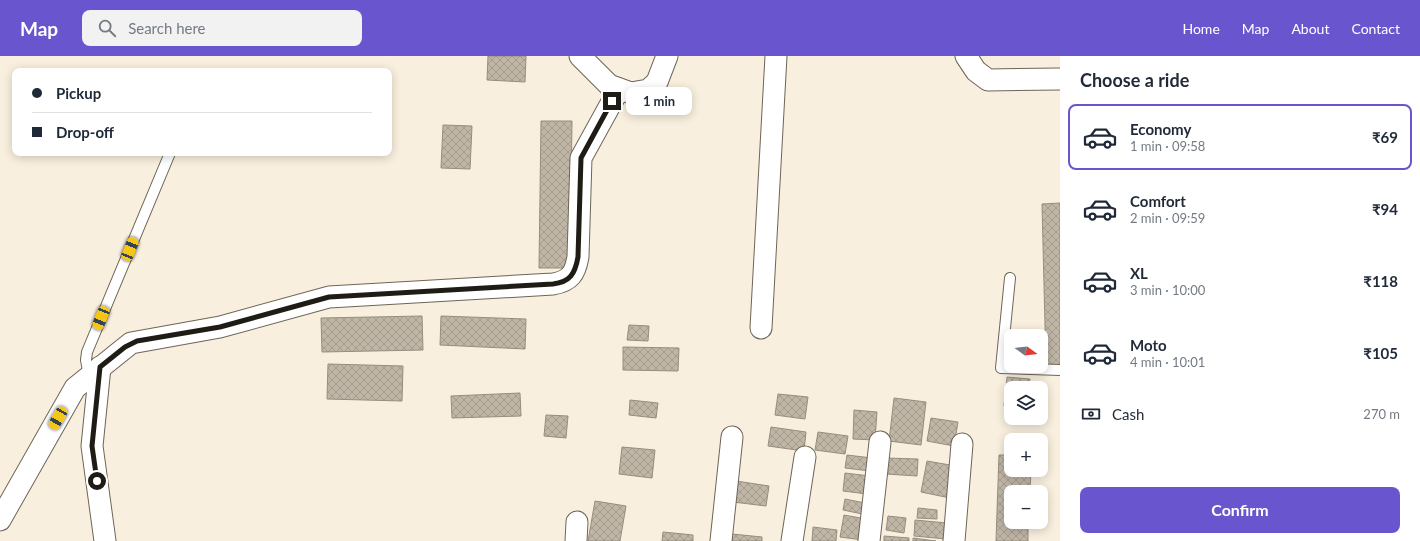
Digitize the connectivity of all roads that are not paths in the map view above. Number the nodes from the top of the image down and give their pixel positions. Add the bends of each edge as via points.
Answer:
1 (580, 56) edge
2 (667, 56) edge
3 (776, 56) edge
4 (966, 56) edge
5 (1060, 79) edge
6 (619, 89) junction
7 (169, 156) edge
8 (1010, 278) dead end
9 (762, 328) dead end
10 (1060, 370) edge
11 (94, 372) junction
12 (732, 438) dead end
13 (880, 442) dead end
14 (962, 444) dead end
15 (805, 457) dead end
16 (0, 520) edge
17 (105, 541) edge
18 (721, 541) edge
19 (792, 541) edge
20 (869, 541) edge
21 (954, 541) edge

1 - 6 street via 609,85
2 - 6 street via 657,82 648,90 631,93
3 - 9 street
4 - 5 street via 976,71 988,80
6 - 11 street via 581,158 578,257 575,270 570,278 562,283 329,297 220,327 137,341 125,347
7 - 11 lane via 87,352 86,360
8 - 10 lane via 1002,368
11 - 16 street via 72,392
11 - 17 street via 92,446
12 - 18 street
13 - 20 street
14 - 21 street
15 - 19 street

